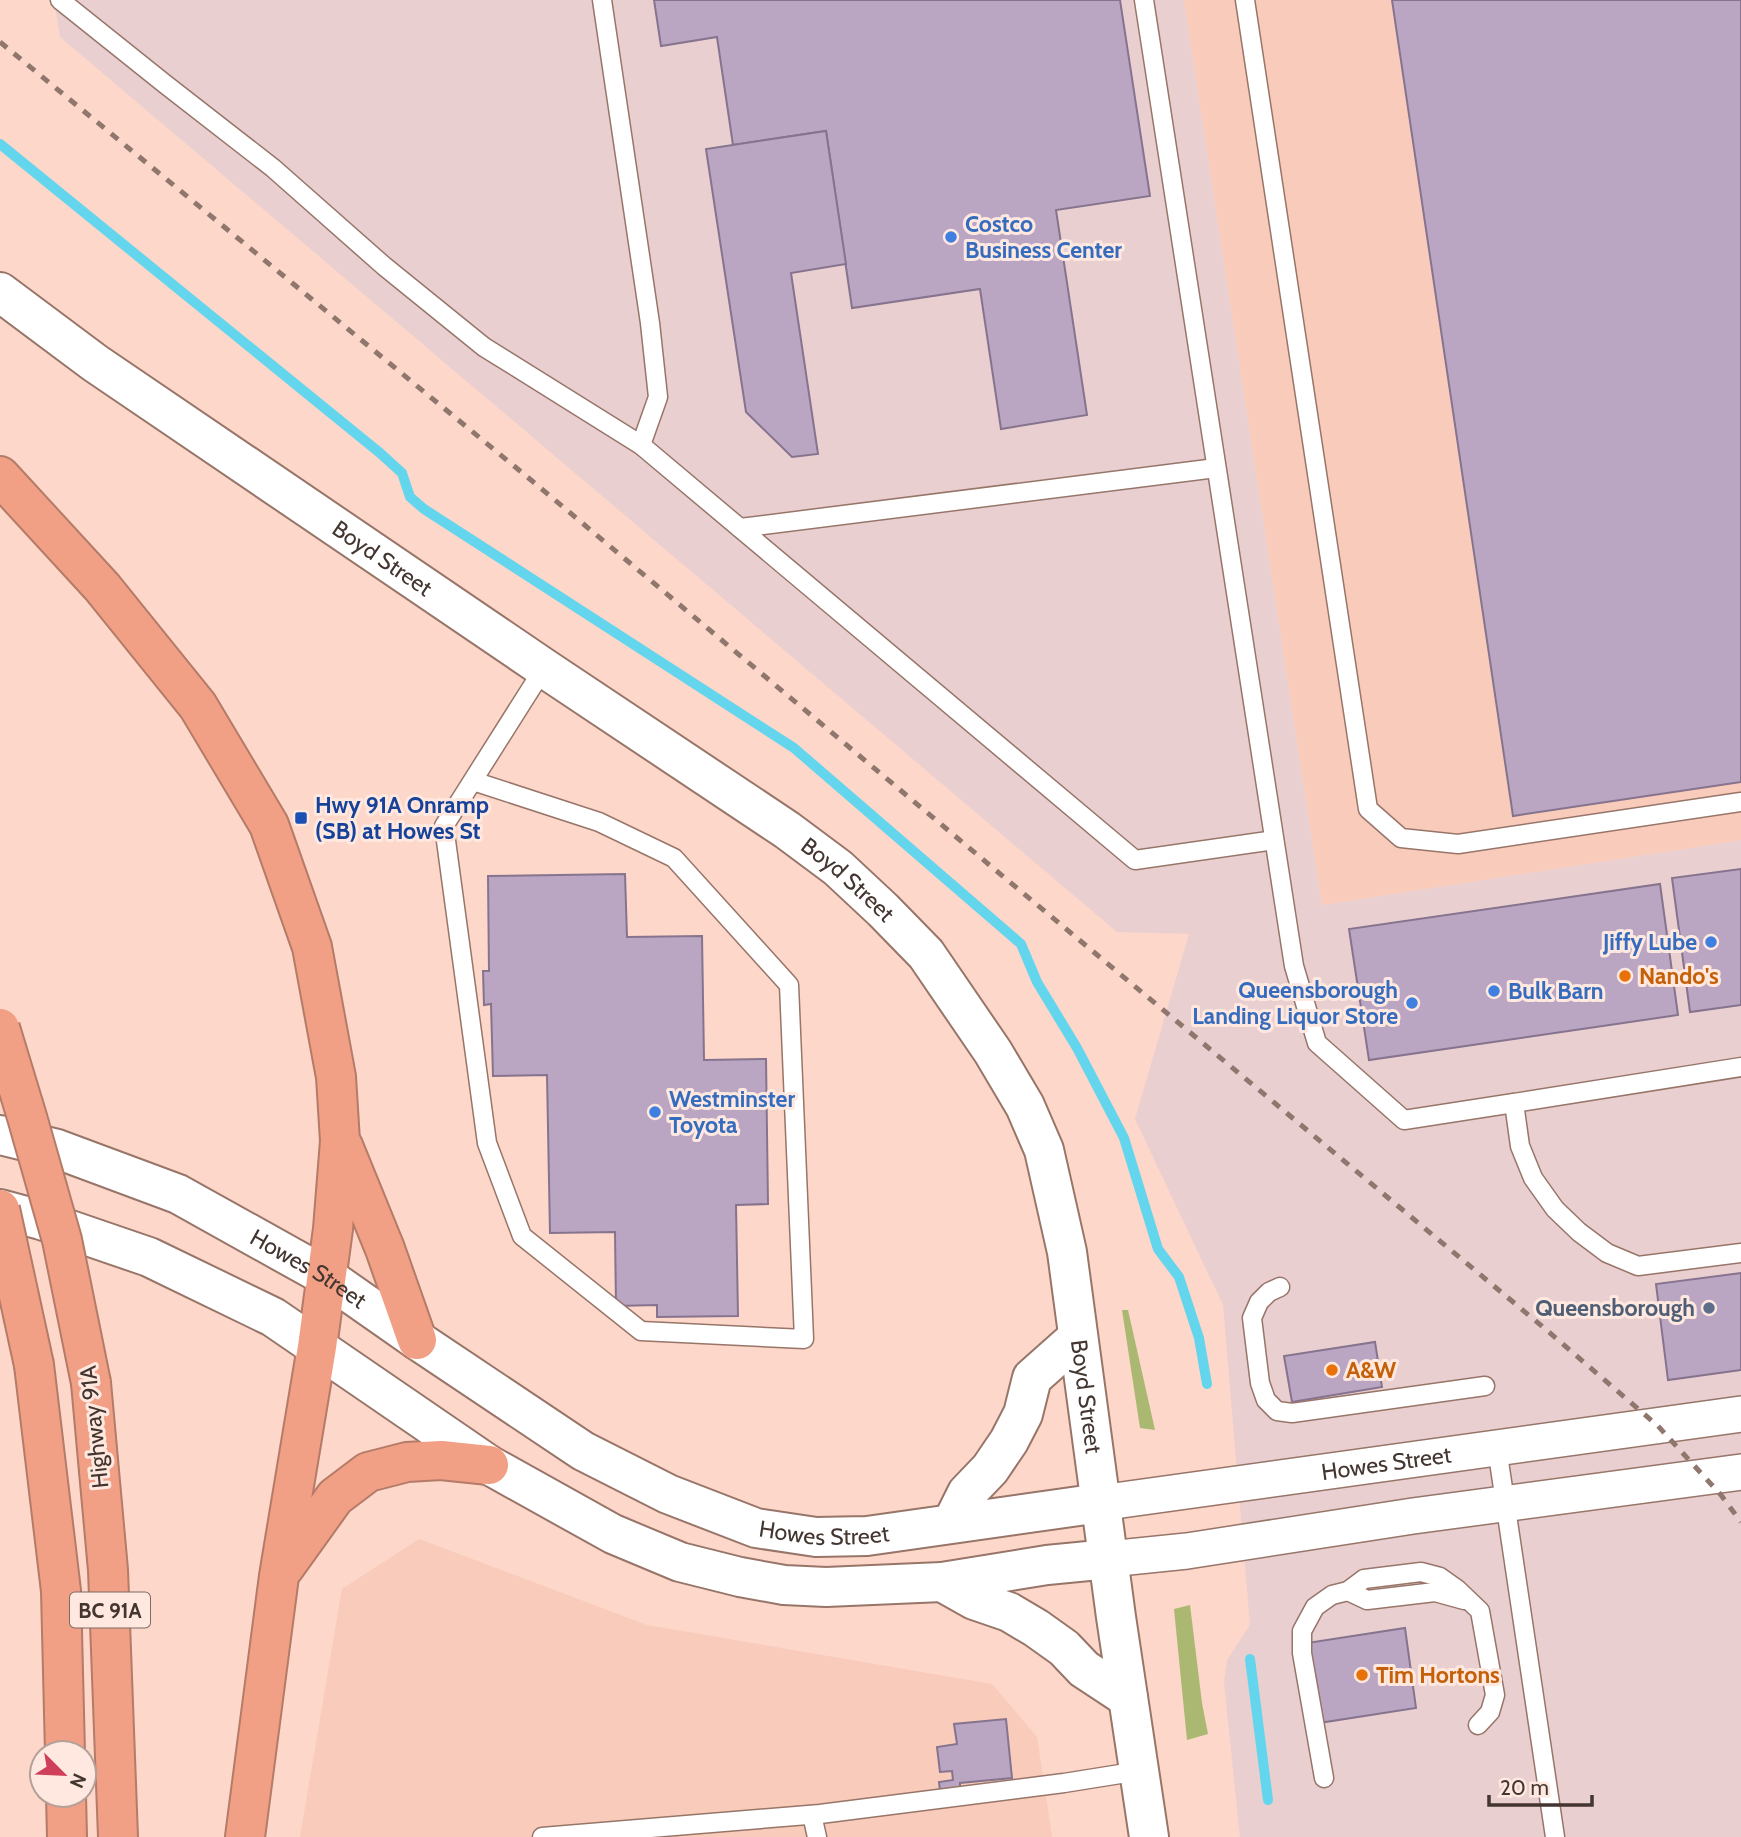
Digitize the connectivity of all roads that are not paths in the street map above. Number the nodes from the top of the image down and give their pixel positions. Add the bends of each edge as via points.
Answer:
1 (60, 0) edge
2 (602, 0) edge
3 (1144, 0) edge
4 (1245, 0) edge
5 (0, 292) edge
6 (641, 445) junction
7 (1216, 468) junction
8 (0, 476) edge
9 (740, 528) junction
10 (544, 668) junction
11 (473, 781) junction
12 (1741, 802) edge
13 (1274, 840) junction
14 (0, 1028) edge
15 (1741, 1068) edge
16 (1514, 1103) junction
17 (0, 1135) edge
18 (340, 1141) junction
19 (0, 1209) edge
20 (1741, 1253) edge
21 (327, 1277) junction
22 (1280, 1287) dead end
23 (1077, 1338) junction
24 (417, 1340) junction
25 (317, 1347) junction
26 (1485, 1386) dead end
27 (1741, 1414) edge
28 (1497, 1448) junction
29 (489, 1465) junction
30 (1741, 1472) edge
31 (1100, 1503) junction
32 (1505, 1504) junction
33 (952, 1523) junction
34 (1109, 1559) junction
35 (279, 1576) junction
36 (942, 1582) junction
37 (1128, 1698) junction
38 (1478, 1725) dead end
39 (65, 1739) edge
40 (1139, 1771) junction
41 (1324, 1777) dead end
42 (66, 1809) edge
43 (812, 1815) junction
44 (67, 1837) edge
45 (118, 1837) edge
46 (245, 1837) edge
47 (542, 1837) edge
48 (817, 1837) edge
49 (1149, 1837) edge
50 (1555, 1837) edge

1 - 6 lane via 273,168 484,348
2 - 6 lane via 658,397
3 - 7 lane
4 - 12 lane via 1368,809 1401,838 1458,844
5 - 10 main road, Boyd Street via 95,363
6 - 9 lane
7 - 9 lane
7 - 13 lane
8 - 18 highway via 103,587 198,706 269,825 312,947 336,1077
9 - 13 lane via 1135,860
10 - 11 lane
10 - 23 main road, Boyd Street via 788,830 838,869 926,954 993,1052 1044,1150 1067,1252
11 - 11 lane via 444,826 487,1143 522,1236 640,1331 804,1339 789,985 674,858 600,822
13 - 16 lane via 1294,966 1317,1042 1404,1120
14 - 45 highway, Highway 91A / BC 91A, bridge via 62,1240 91,1383 108,1570
15 - 16 lane
16 - 20 lane via 1520,1146 1532,1178 1578,1232 1607,1252 1638,1266
17 - 21 main road, Howes Street via 57,1149 178,1194
18 - 21 highway
18 - 24 highway
19 - 25 main road via 149,1256 272,1317
19 - 39 highway, BC 91A, bridge via 34,1365 61,1591
21 - 24 main road, Howes Street
21 - 25 highway
22 - 26 lane via 1259,1302 1252,1318 1260,1383 1266,1400 1277,1411 1292,1413
23 - 31 main road, Boyd Street
23 - 33 main road via 1032,1378 1023,1414 1009,1441 967,1493
24 - 33 main road, Howes Street via 583,1451 668,1494 756,1528 816,1537 867,1536
25 - 29 main road
25 - 35 highway
27 - 28 street, Howes Street
28 - 31 street, Howes Street
28 - 32 lane
29 - 35 highway via 441,1460 407,1462 368,1472 335,1497
29 - 36 main road via 613,1534 680,1562 784,1585
30 - 32 street
31 - 33 main road, Howes Street
31 - 34 main road, Boyd Street
32 - 34 street
32 - 50 lane
34 - 36 main road
34 - 37 main road, Boyd Street
35 - 46 highway
36 - 37 main road via 1036,1628 1084,1669
37 - 40 main road, Boyd Street
38 - 41 lane via 1495,1695 1480,1611 1440,1577 1421,1572 1364,1579 1315,1607 1302,1631
40 - 43 lane
40 - 49 main road, Boyd Street
42 - 44 highway
43 - 47 lane
43 - 48 lane

